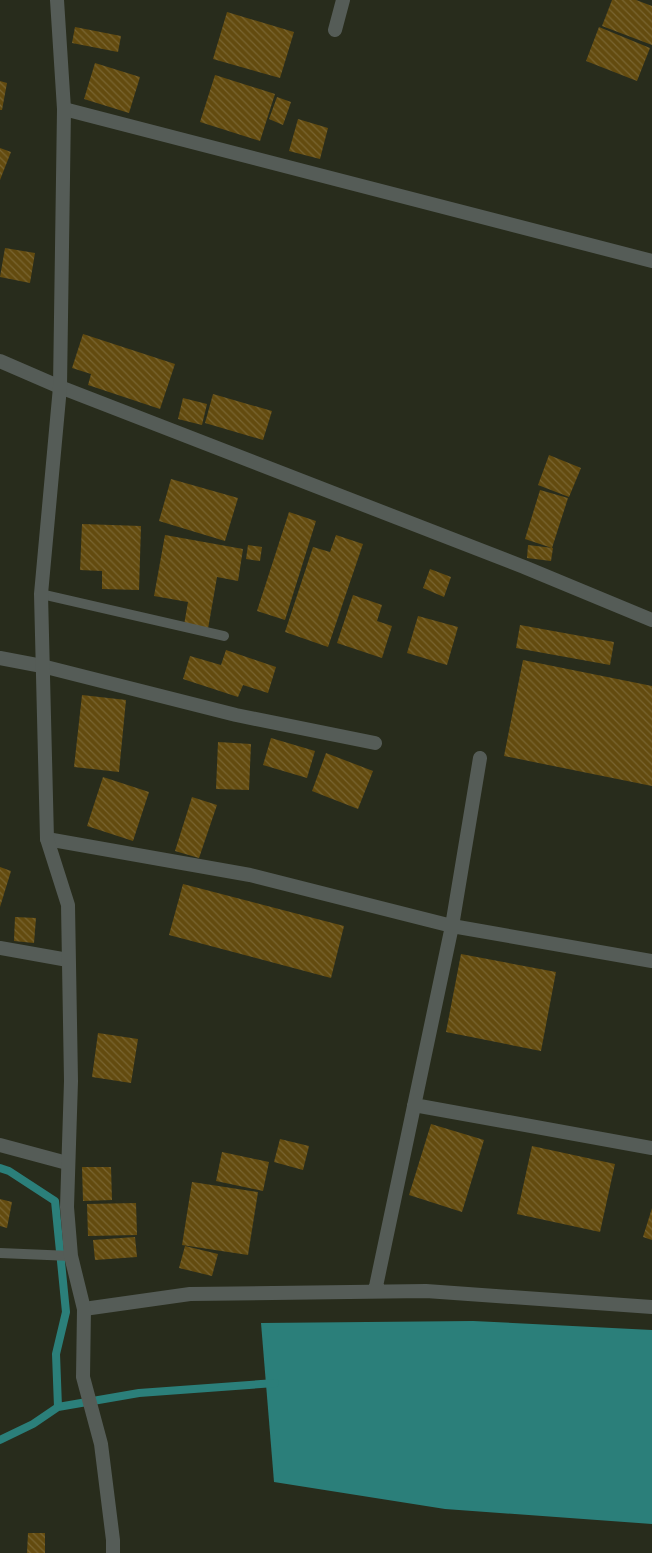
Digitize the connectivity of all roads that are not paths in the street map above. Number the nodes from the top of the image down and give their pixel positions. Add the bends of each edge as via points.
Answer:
1 (57, 0) edge
2 (343, 0) edge
3 (335, 30) dead end
4 (64, 109) junction
5 (652, 261) edge
6 (0, 361) edge
7 (60, 386) junction
8 (41, 594) junction
9 (652, 620) edge
10 (224, 636) dead end
11 (0, 658) edge
12 (42, 666) junction
13 (375, 743) dead end
14 (480, 758) dead end
15 (47, 839) junction
16 (452, 926) junction
17 (0, 948) edge
18 (68, 960) junction
19 (652, 961) edge
20 (414, 1105) junction
21 (0, 1145) edge
22 (652, 1148) edge
23 (67, 1163) junction
24 (0, 1253) edge
25 (71, 1256) junction
26 (375, 1291) junction
27 (652, 1307) edge
28 (84, 1309) junction
29 (113, 1553) edge

1 - 4 street
2 - 3 street
4 - 5 street
4 - 7 street
6 - 7 street
7 - 8 street
7 - 9 street
8 - 10 lane
8 - 12 street
11 - 12 street
12 - 13 street via 236,715
12 - 15 street
14 - 16 street
15 - 16 street via 250,875
15 - 18 street via 68,905
16 - 19 street
16 - 20 street
17 - 18 street
18 - 23 street via 71,1081
20 - 22 street
20 - 26 street
21 - 23 street
23 - 25 street
24 - 25 lane
25 - 28 street
26 - 27 street via 426,1291
26 - 28 street via 190,1294
28 - 29 street via 82,1378 101,1444

